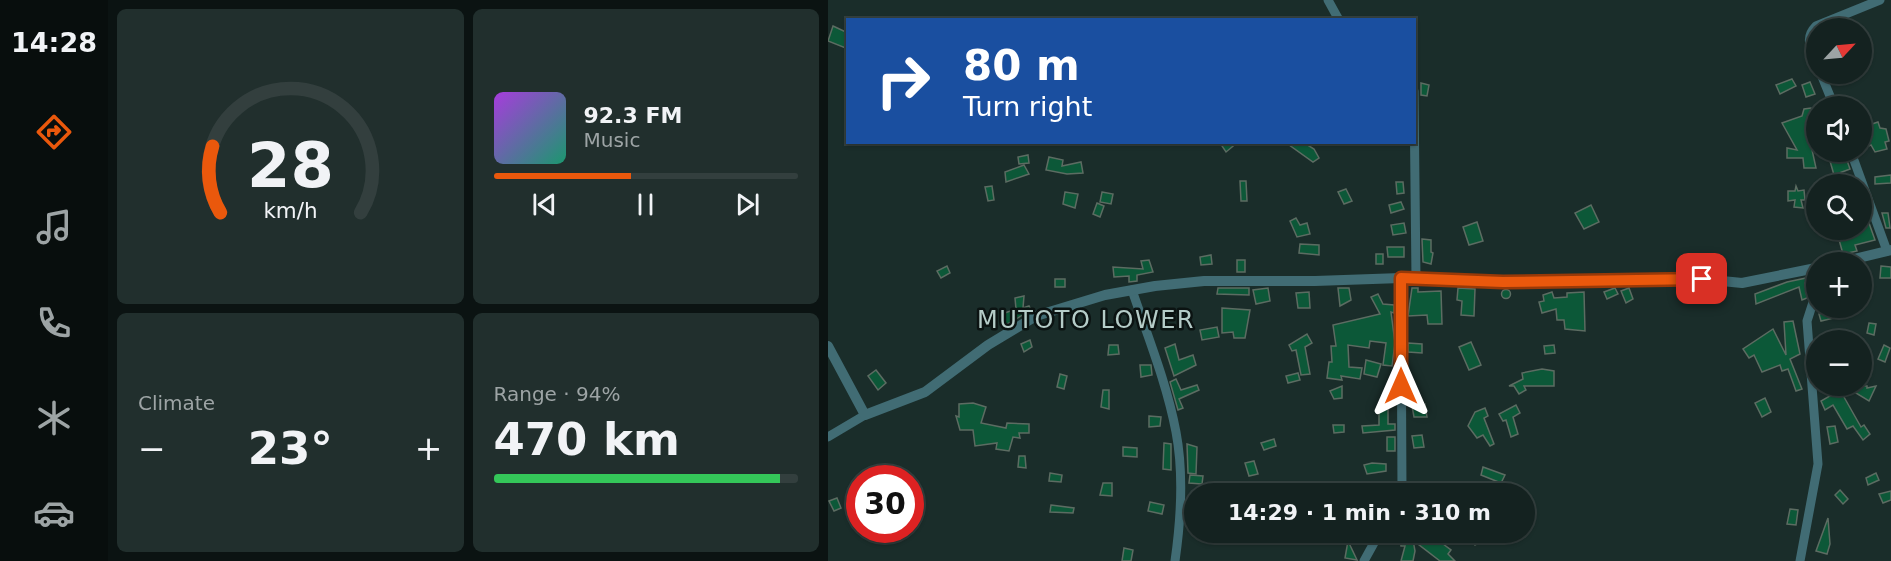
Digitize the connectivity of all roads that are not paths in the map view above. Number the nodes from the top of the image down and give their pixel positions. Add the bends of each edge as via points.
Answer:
1 (1328, 0) edge
2 (1880, 0) edge
3 (1338, 18) edge
4 (1836, 18) edge
5 (1415, 144) edge
6 (1855, 162) edge
7 (1889, 251) edge
8 (1872, 255) edge
9 (1806, 270) edge
10 (1401, 278) junction
11 (1416, 279) junction
12 (1132, 290) junction
13 (1808, 318) edge
14 (828, 346) edge
15 (865, 415) junction
16 (828, 438) edge
17 (1402, 483) edge
18 (1374, 543) edge
19 (1175, 561) edge
20 (1364, 561) edge
21 (1800, 561) edge

1 - 3 street
2 - 4 street
5 - 11 street
6 - 7 street
7 - 8 street
9 - 11 street via 1742,283 1702,279
10 - 11 street
10 - 12 street via 1204,280
10 - 17 street
12 - 15 street via 1036,316 988,345 925,392
12 - 19 street via 1176,434 1180,498
13 - 21 street via 1818,464
14 - 15 street
15 - 16 street
18 - 20 street

